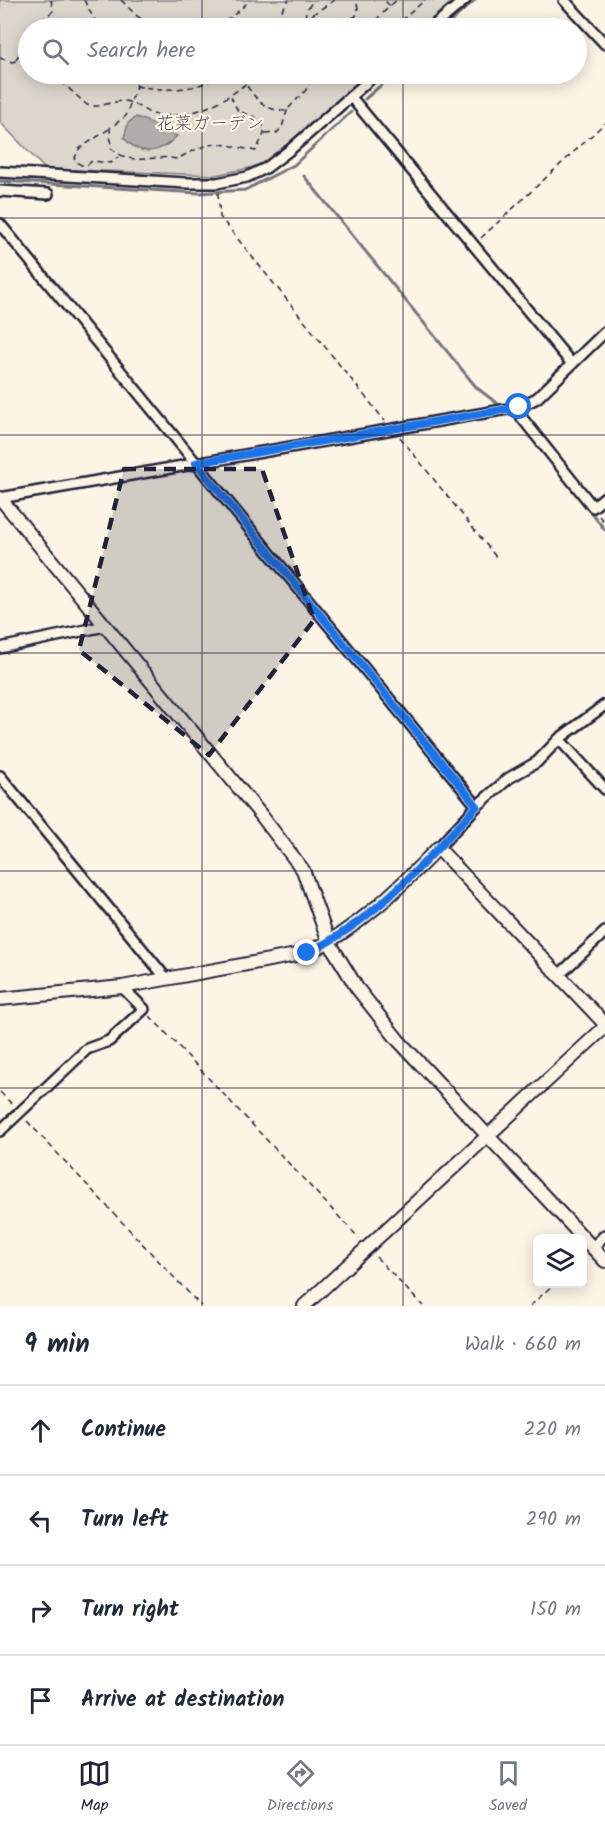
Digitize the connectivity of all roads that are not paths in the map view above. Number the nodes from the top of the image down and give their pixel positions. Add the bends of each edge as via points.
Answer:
1 (465, 0) edge
2 (564, 0) edge
3 (443, 18) edge
4 (581, 18) edge
5 (587, 25) edge
6 (605, 44) edge
7 (365, 84) edge
8 (351, 97) junction
9 (0, 171) edge
10 (26, 184) junction
11 (0, 191) edge
12 (48, 194) dead end
13 (0, 224) edge
14 (605, 332) edge
15 (572, 364) junction
16 (519, 407) junction
17 (196, 463) junction
18 (605, 497) edge
19 (0, 498) edge
20 (105, 626) junction
21 (0, 648) edge
22 (605, 705) edge
23 (560, 739) junction
24 (0, 776) edge
25 (605, 789) edge
26 (477, 806) junction
27 (438, 848) junction
28 (605, 932) edge
29 (329, 942) junction
30 (559, 975) junction
31 (165, 977) junction
32 (122, 987) junction
33 (0, 999) edge
34 (605, 1025) edge
35 (0, 1131) edge
36 (487, 1136) junction
37 (605, 1236) edge
38 (592, 1247) junction
39 (605, 1262) edge
40 (304, 1306) edge

1 - 3 street
2 - 4 street
5 - 6 street
7 - 8 street
8 - 10 street via 266,168 247,177 217,183
8 - 15 street
9 - 10 street
10 - 11 street
10 - 12 street
13 - 17 street
14 - 15 street
15 - 16 street via 537,398
16 - 17 street
16 - 18 street via 522,418 593,507
17 - 19 street
17 - 26 street
19 - 20 street
20 - 21 street
20 - 29 street via 303,870
22 - 23 street
23 - 25 street
23 - 26 street via 537,762 510,778
24 - 31 street
26 - 27 street
27 - 29 street via 378,906
27 - 30 street
28 - 30 street
29 - 31 street via 307,953
29 - 36 street via 357,988 398,1040
30 - 34 street
31 - 32 street
32 - 33 street
32 - 35 street via 144,1009 109,1041 87,1049
34 - 36 street
36 - 38 street
36 - 40 street
37 - 38 street
38 - 39 street

